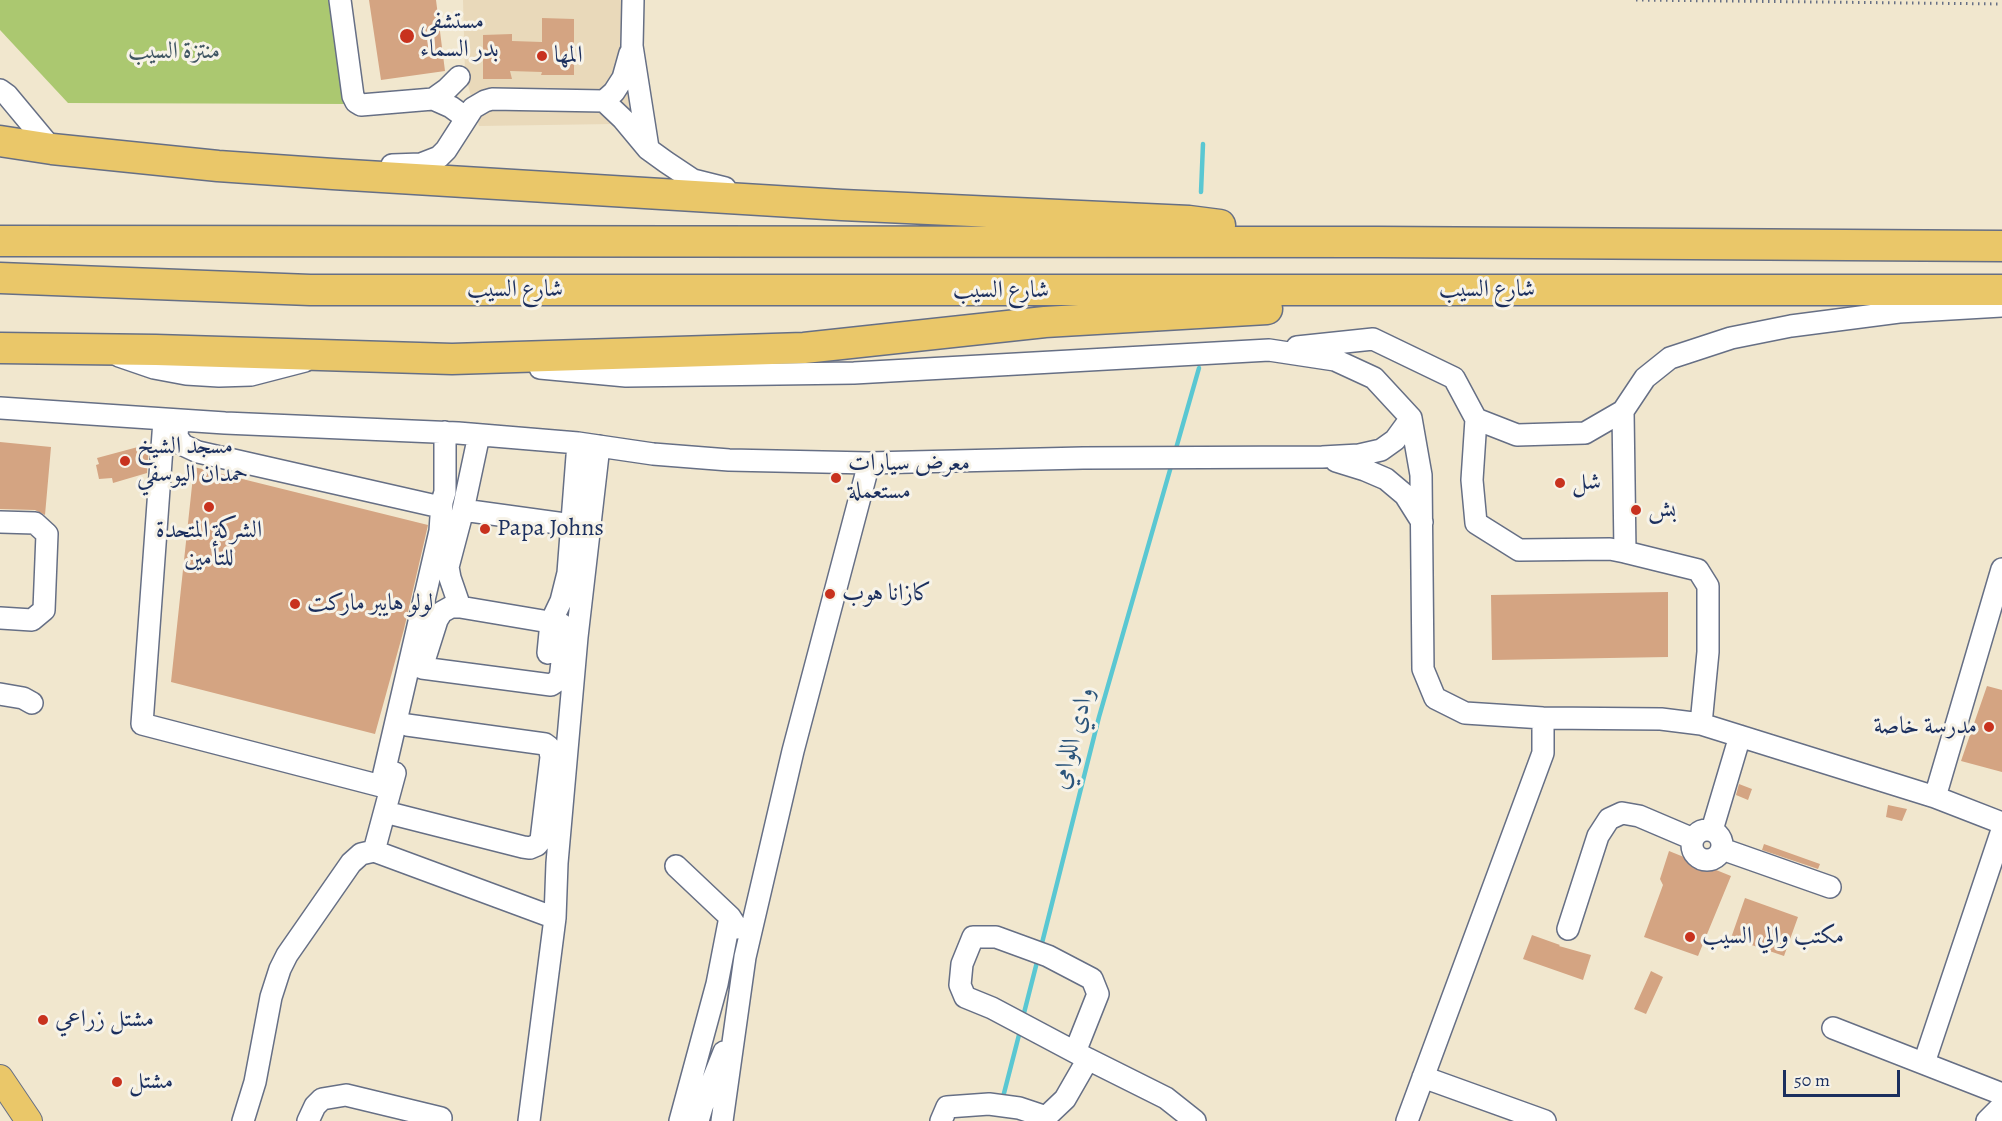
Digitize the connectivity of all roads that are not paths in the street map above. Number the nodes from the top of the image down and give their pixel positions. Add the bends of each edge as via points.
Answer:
1 (340, 0) edge
2 (633, 0) edge
3 (632, 46) junction
4 (0, 90) edge
5 (433, 99) junction
6 (604, 101) junction
7 (466, 118) junction
8 (0, 141) edge
9 (648, 148) junction
10 (52, 149) junction
11 (0, 159) edge
12 (218, 166) junction
13 (842, 205) junction
14 (0, 241) edge
15 (1378, 242) junction
16 (2002, 246) edge
17 (0, 278) edge
18 (1702, 290) junction
19 (2002, 290) edge
20 (2002, 306) edge
21 (0, 348) edge
22 (1269, 350) junction
23 (452, 359) junction
24 (0, 408) edge
25 (1623, 411) junction
26 (1412, 418) junction
27 (1476, 419) junction
28 (171, 420) junction
29 (445, 432) junction
30 (479, 435) junction
31 (589, 444) junction
32 (1322, 457) junction
33 (869, 463) junction
34 (441, 502) junction
35 (463, 510) junction
36 (0, 522) edge
37 (1422, 523) junction
38 (572, 525) junction
39 (1625, 552) junction
40 (2002, 569) edge
41 (460, 607) junction
42 (0, 618) edge
43 (551, 622) junction
44 (548, 653) dead end
45 (422, 668) junction
46 (0, 694) edge
47 (32, 703) dead end
48 (1544, 718) junction
49 (1701, 724) junction
50 (407, 725) junction
51 (1740, 736) junction
52 (1935, 797) junction
53 (385, 812) junction
54 (2002, 823) edge
55 (2002, 830) edge
56 (1709, 839) junction
57 (374, 851) junction
58 (676, 866) dead end
59 (1830, 887) dead end
60 (730, 917) junction
61 (555, 918) junction
62 (1568, 929) dead end
63 (745, 957) junction
64 (735, 1023) junction
65 (1833, 1028) dead end
66 (1082, 1055) junction
67 (1924, 1063) junction
68 (1423, 1077) junction
69 (0, 1078) edge
70 (2002, 1094) edge
71 (2002, 1106) edge
72 (441, 1118) dead end
73 (29, 1121) edge
74 (243, 1121) edge
75 (308, 1121) edge
76 (529, 1121) edge
77 (680, 1121) edge
78 (698, 1121) edge
79 (722, 1121) edge
80 (941, 1121) edge
81 (1195, 1121) edge
82 (1407, 1121) edge
83 (1545, 1121) edge
84 (1987, 1121) edge

1 - 5 street via 356,102 362,105
2 - 3 street
3 - 6 street via 622,78
3 - 9 street
4 - 10 street
5 - 7 street
5 - 7 street via 459,77
6 - 7 street via 492,99 478,104
6 - 9 street
7 - 12 street via 440,157 421,165
8 - 10 highway
9 - 13 street via 693,180
10 - 12 highway
11 - 12 highway
12 - 13 highway
13 - 15 highway via 1189,221
14 - 15 highway, شارع السيب
15 - 16 highway, شارع السيب
17 - 18 highway, شارع السيب via 322,290
18 - 19 highway, شارع السيب
18 - 23 highway via 1045,322 804,348
20 - 25 street via 1899,312 1731,338 1670,358 1644,378
21 - 23 highway
22 - 23 street via 854,374 626,376
22 - 26 street via 1335,360 1374,378
22 - 27 street via 1373,339 1454,378
24 - 28 street
25 - 27 street via 1585,433 1517,435
25 - 39 street
26 - 32 street via 1395,440 1381,450
26 - 37 street via 1421,475
27 - 39 street via 1472,480 1476,523 1519,549
28 - 29 street
28 - 34 street via 183,445 198,452 436,506
28 - 34 street via 142,724 381,786 440,531
29 - 30 street
29 - 34 street via 446,482
30 - 31 street
30 - 35 street
31 - 33 street via 729,460
31 - 38 street
31 - 61 street
32 - 33 street
32 - 37 street via 1386,479 1405,495
33 - 63 street via 793,751
35 - 38 street
35 - 41 street via 448,567
36 - 42 street via 35,523 47,534 44,610 32,620
37 - 48 street via 1423,669 1436,698 1465,713
38 - 43 street via 568,573
39 - 49 street via 1698,570 1708,586 1708,652
40 - 52 street
41 - 43 street
41 - 45 street via 442,612
43 - 44 street
43 - 45 street via 563,624 566,630 560,679 551,685
45 - 50 street
46 - 47 street
48 - 49 street via 1650,719
48 - 68 street via 1543,753
49 - 51 street
50 - 53 street
50 - 53 street via 545,744 551,752 541,840 530,848
51 - 52 street
51 - 56 street
52 - 54 street
53 - 57 street
55 - 67 street
56 - 59 street
56 - 62 street via 1639,816 1623,813 1609,819 1598,836
57 - 61 street
57 - 74 street via 355,858 280,969
58 - 60 street
60 - 63 street via 739,932
60 - 77 street via 717,984
61 - 76 street
63 - 64 street
64 - 78 street
64 - 79 street
65 - 67 street
66 - 66 street via 965,997 960,985 962,964 972,937 996,937 1048,956 1092,979 1098,994
66 - 80 street via 1065,1099 1046,1117 989,1104 947,1107
66 - 81 street via 1166,1098
67 - 70 street
68 - 82 street
68 - 83 street
69 - 73 main road
71 - 84 street
72 - 75 street via 346,1095 322,1099

